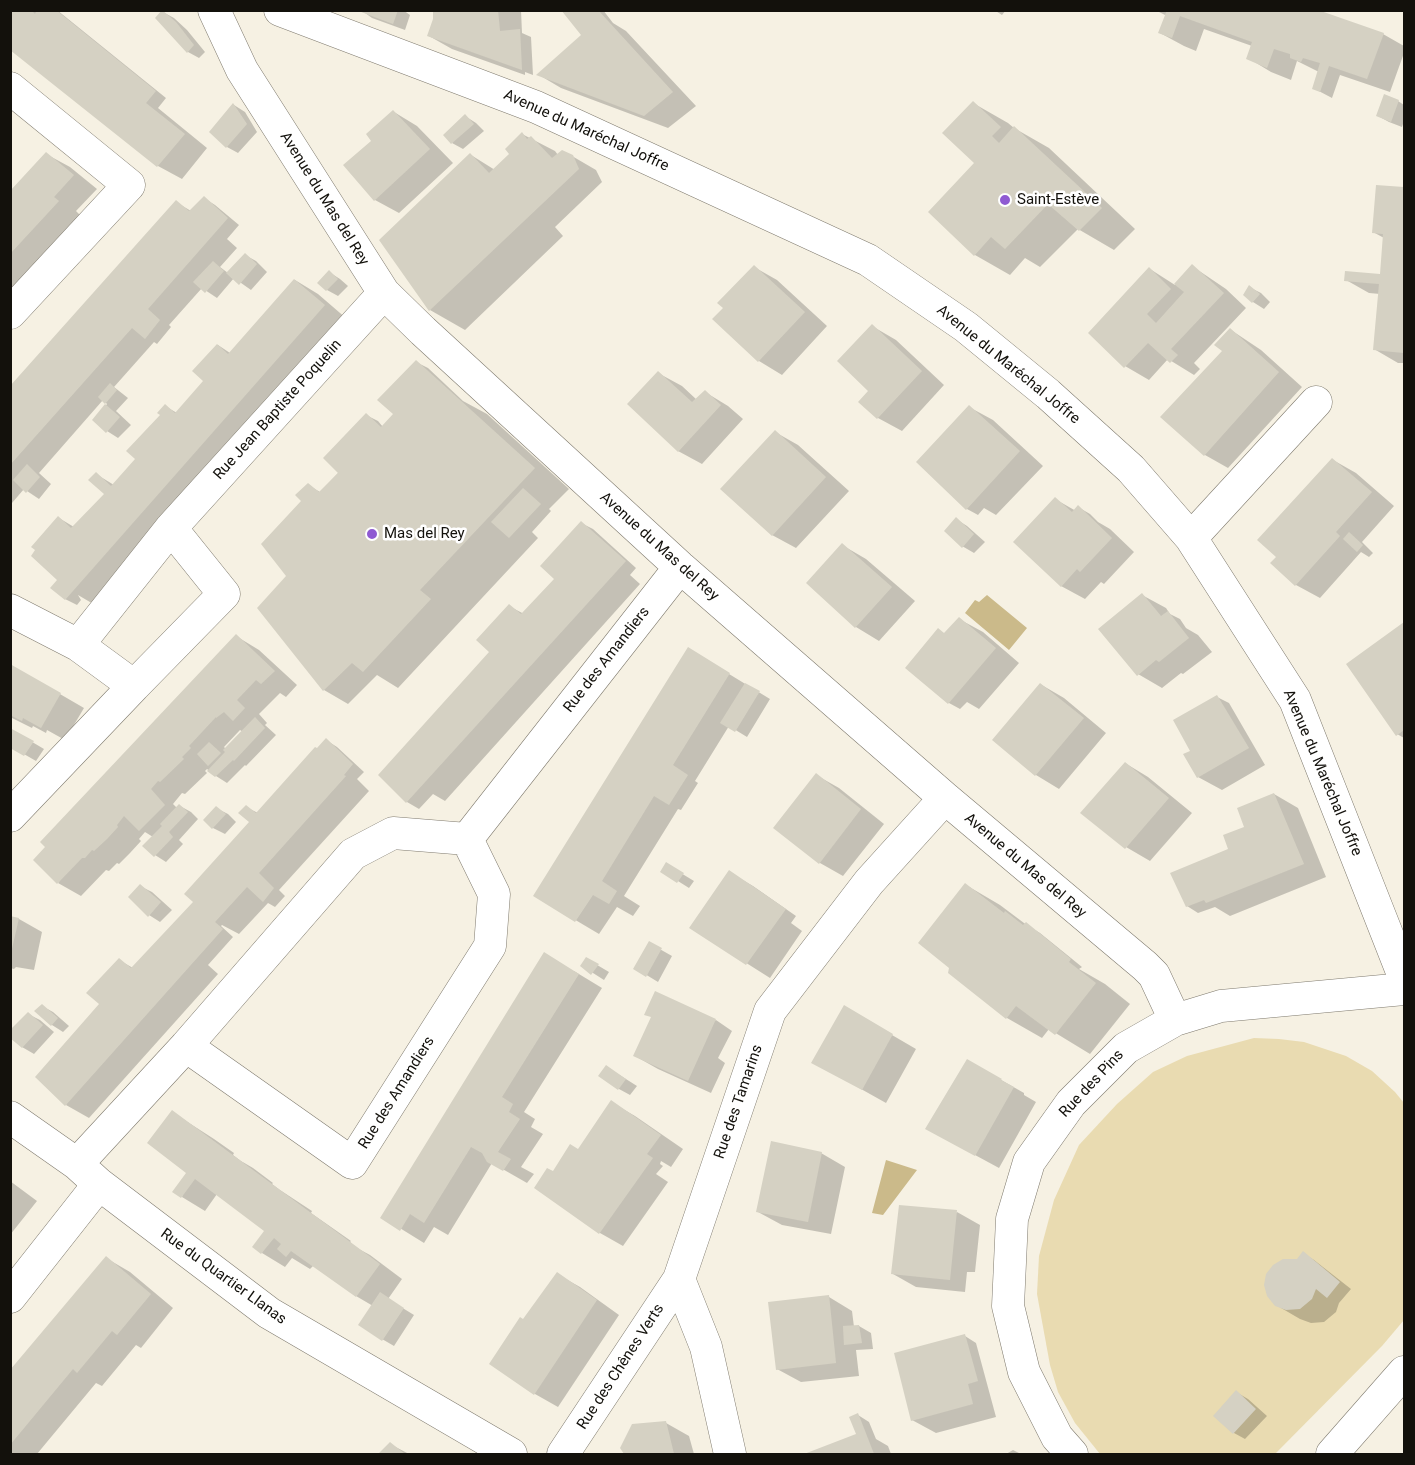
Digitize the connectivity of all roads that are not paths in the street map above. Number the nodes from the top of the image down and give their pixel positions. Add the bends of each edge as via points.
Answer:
1 (214, 10) edge
2 (280, 10) edge
3 (10, 88) edge
4 (384, 293) junction
5 (10, 314) edge
6 (1316, 402) dead end
7 (171, 528) junction
8 (1191, 538) junction
9 (680, 567) junction
10 (10, 610) edge
11 (78, 645) junction
12 (134, 686) junction
13 (945, 798) junction
14 (10, 816) edge
15 (467, 839) junction
16 (1404, 977) edge
17 (1404, 989) edge
18 (1175, 1020) junction
19 (186, 1046) junction
20 (10, 1117) edge
21 (88, 1174) junction
22 (679, 1279) junction
23 (10, 1297) edge
24 (1404, 1372) edge
25 (511, 1455) edge
26 (563, 1455) edge
27 (730, 1455) edge
28 (1072, 1455) edge
29 (1332, 1455) edge

1 - 4 street, Avenue du Mas del Rey via 243,69
2 - 8 street, Avenue du Maréchal Joffre via 536,107 868,260 966,327 1048,394 1131,469
3 - 5 street via 129,185
4 - 7 street, Rue Jean Baptiste Poquelin
4 - 9 street, Avenue du Mas del Rey
6 - 8 street
7 - 11 street, Rue Jean Baptiste Poquelin
7 - 12 street via 224,594
8 - 16 street, Avenue du Maréchal Joffre via 1295,700
9 - 13 street, Avenue du Mas del Rey
9 - 15 street, Rue des Amandiers
10 - 11 street
11 - 12 street
12 - 14 street
13 - 18 street, Avenue du Mas del Rey via 1145,966 1154,975
13 - 22 street, Rue des Tamarins via 869,882 770,1011
15 - 19 street via 393,833 353,854
15 - 19 street, Rue des Amandiers via 494,894 490,946 352,1163
17 - 18 street, Rue des Pins via 1221,1006
18 - 28 street, Rue des Pins via 1126,1047 1071,1103 1029,1162 1012,1219 1008,1305 1021,1361 1058,1437
19 - 21 street
20 - 21 street, Rue du Quartier Llanas
21 - 23 street
21 - 25 street, Rue du Quartier Llanas via 269,1313
22 - 26 street, Rue des Chênes Verts
22 - 27 street via 706,1347
24 - 29 street

